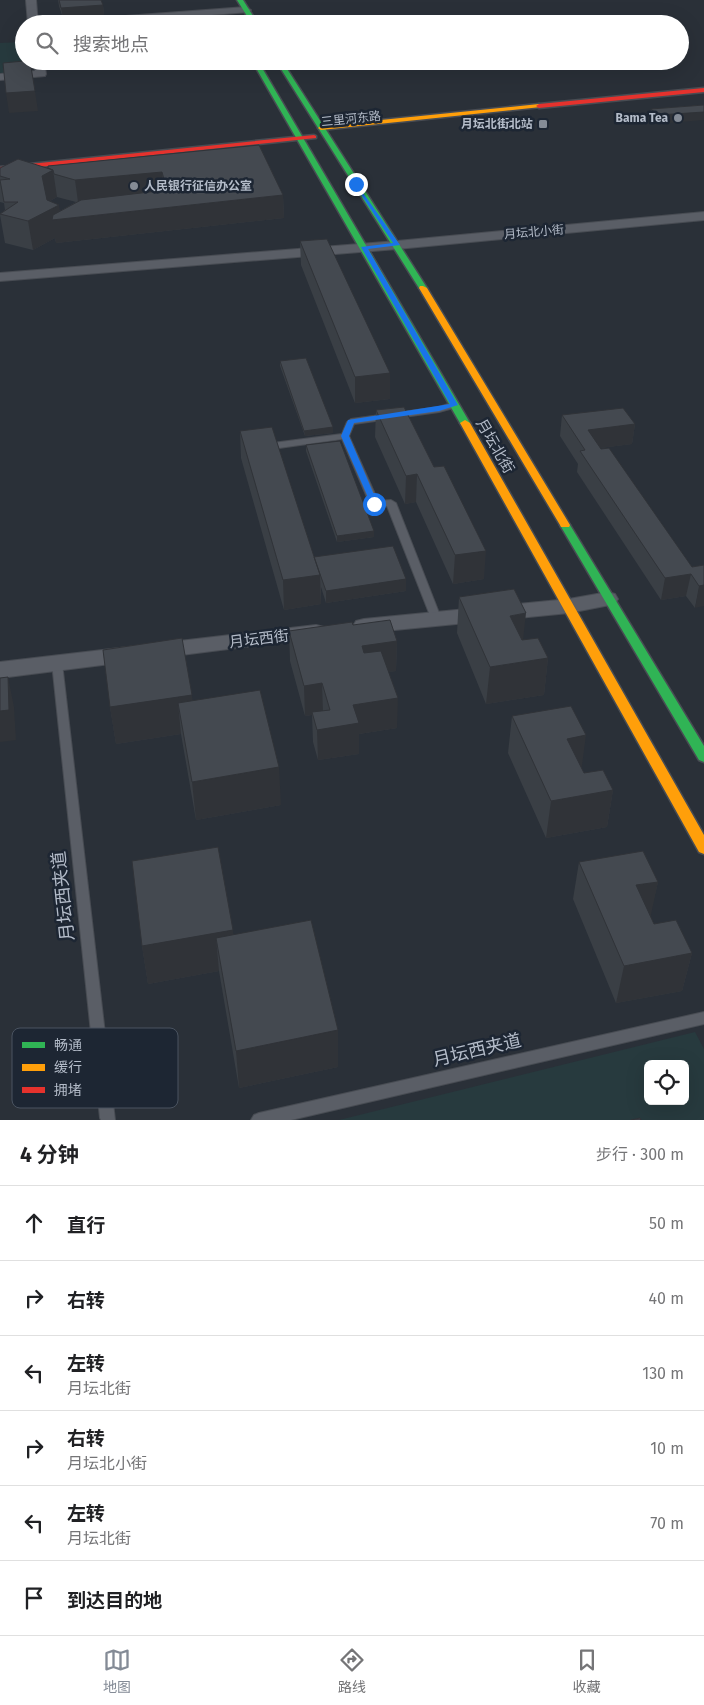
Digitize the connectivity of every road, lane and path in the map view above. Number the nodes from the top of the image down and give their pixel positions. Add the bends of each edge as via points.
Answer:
1 (30, 0) edge
2 (220, 0) edge
3 (243, 5) edge
4 (226, 11) junction
5 (32, 15) edge
6 (174, 15) edge
7 (228, 15) edge
8 (40, 70) edge
9 (260, 70) edge
10 (285, 70) edge
11 (0, 77) edge
12 (704, 90) edge
13 (704, 97) edge
14 (323, 132) junction
15 (297, 135) junction
16 (0, 161) edge
17 (0, 169) edge
18 (704, 216) edge
19 (397, 245) junction
20 (364, 247) junction
21 (0, 277) edge
22 (454, 405) junction
23 (345, 436) junction
24 (252, 449) edge
25 (608, 599) junction
26 (569, 606) junction
27 (436, 618) junction
28 (58, 663) junction
29 (0, 670) edge
30 (704, 757) edge
31 (704, 848) edge
32 (704, 1018) edge
33 (98, 1028) edge
34 (259, 1120) edge

1 - 5 street
2 - 4 main road
3 - 4 street
4 - 6 street
4 - 7 main road
8 - 11 street via 41,74
9 - 15 main road, 月坛北街
10 - 14 main road, 月坛北街
12 - 14 main road, 三里河东路
13 - 14 main road, 三里河东路
14 - 15 main road, 三里河东路
14 - 19 main road, 月坛北街
15 - 16 main road, 三里河东路
15 - 17 main road, 三里河东路
15 - 20 main road, 月坛北街
18 - 19 street, 月坛北小街
19 - 20 street, 月坛北小街
19 - 25 main road, 月坛北街
20 - 21 street, 月坛北小街
20 - 22 main road, 月坛北街
22 - 23 lane via 351,422
22 - 26 main road, 月坛北街
23 - 24 lane
23 - 27 lane via 374,504 391,503
25 - 26 street, 月坛西街
25 - 30 main road, 月坛北街
26 - 27 street, 月坛西街
26 - 31 main road, 月坛北街
27 - 28 street, 月坛西街
28 - 29 street, 月坛西街
28 - 33 lane, 月坛西夹道
32 - 34 lane, 月坛西夹道

